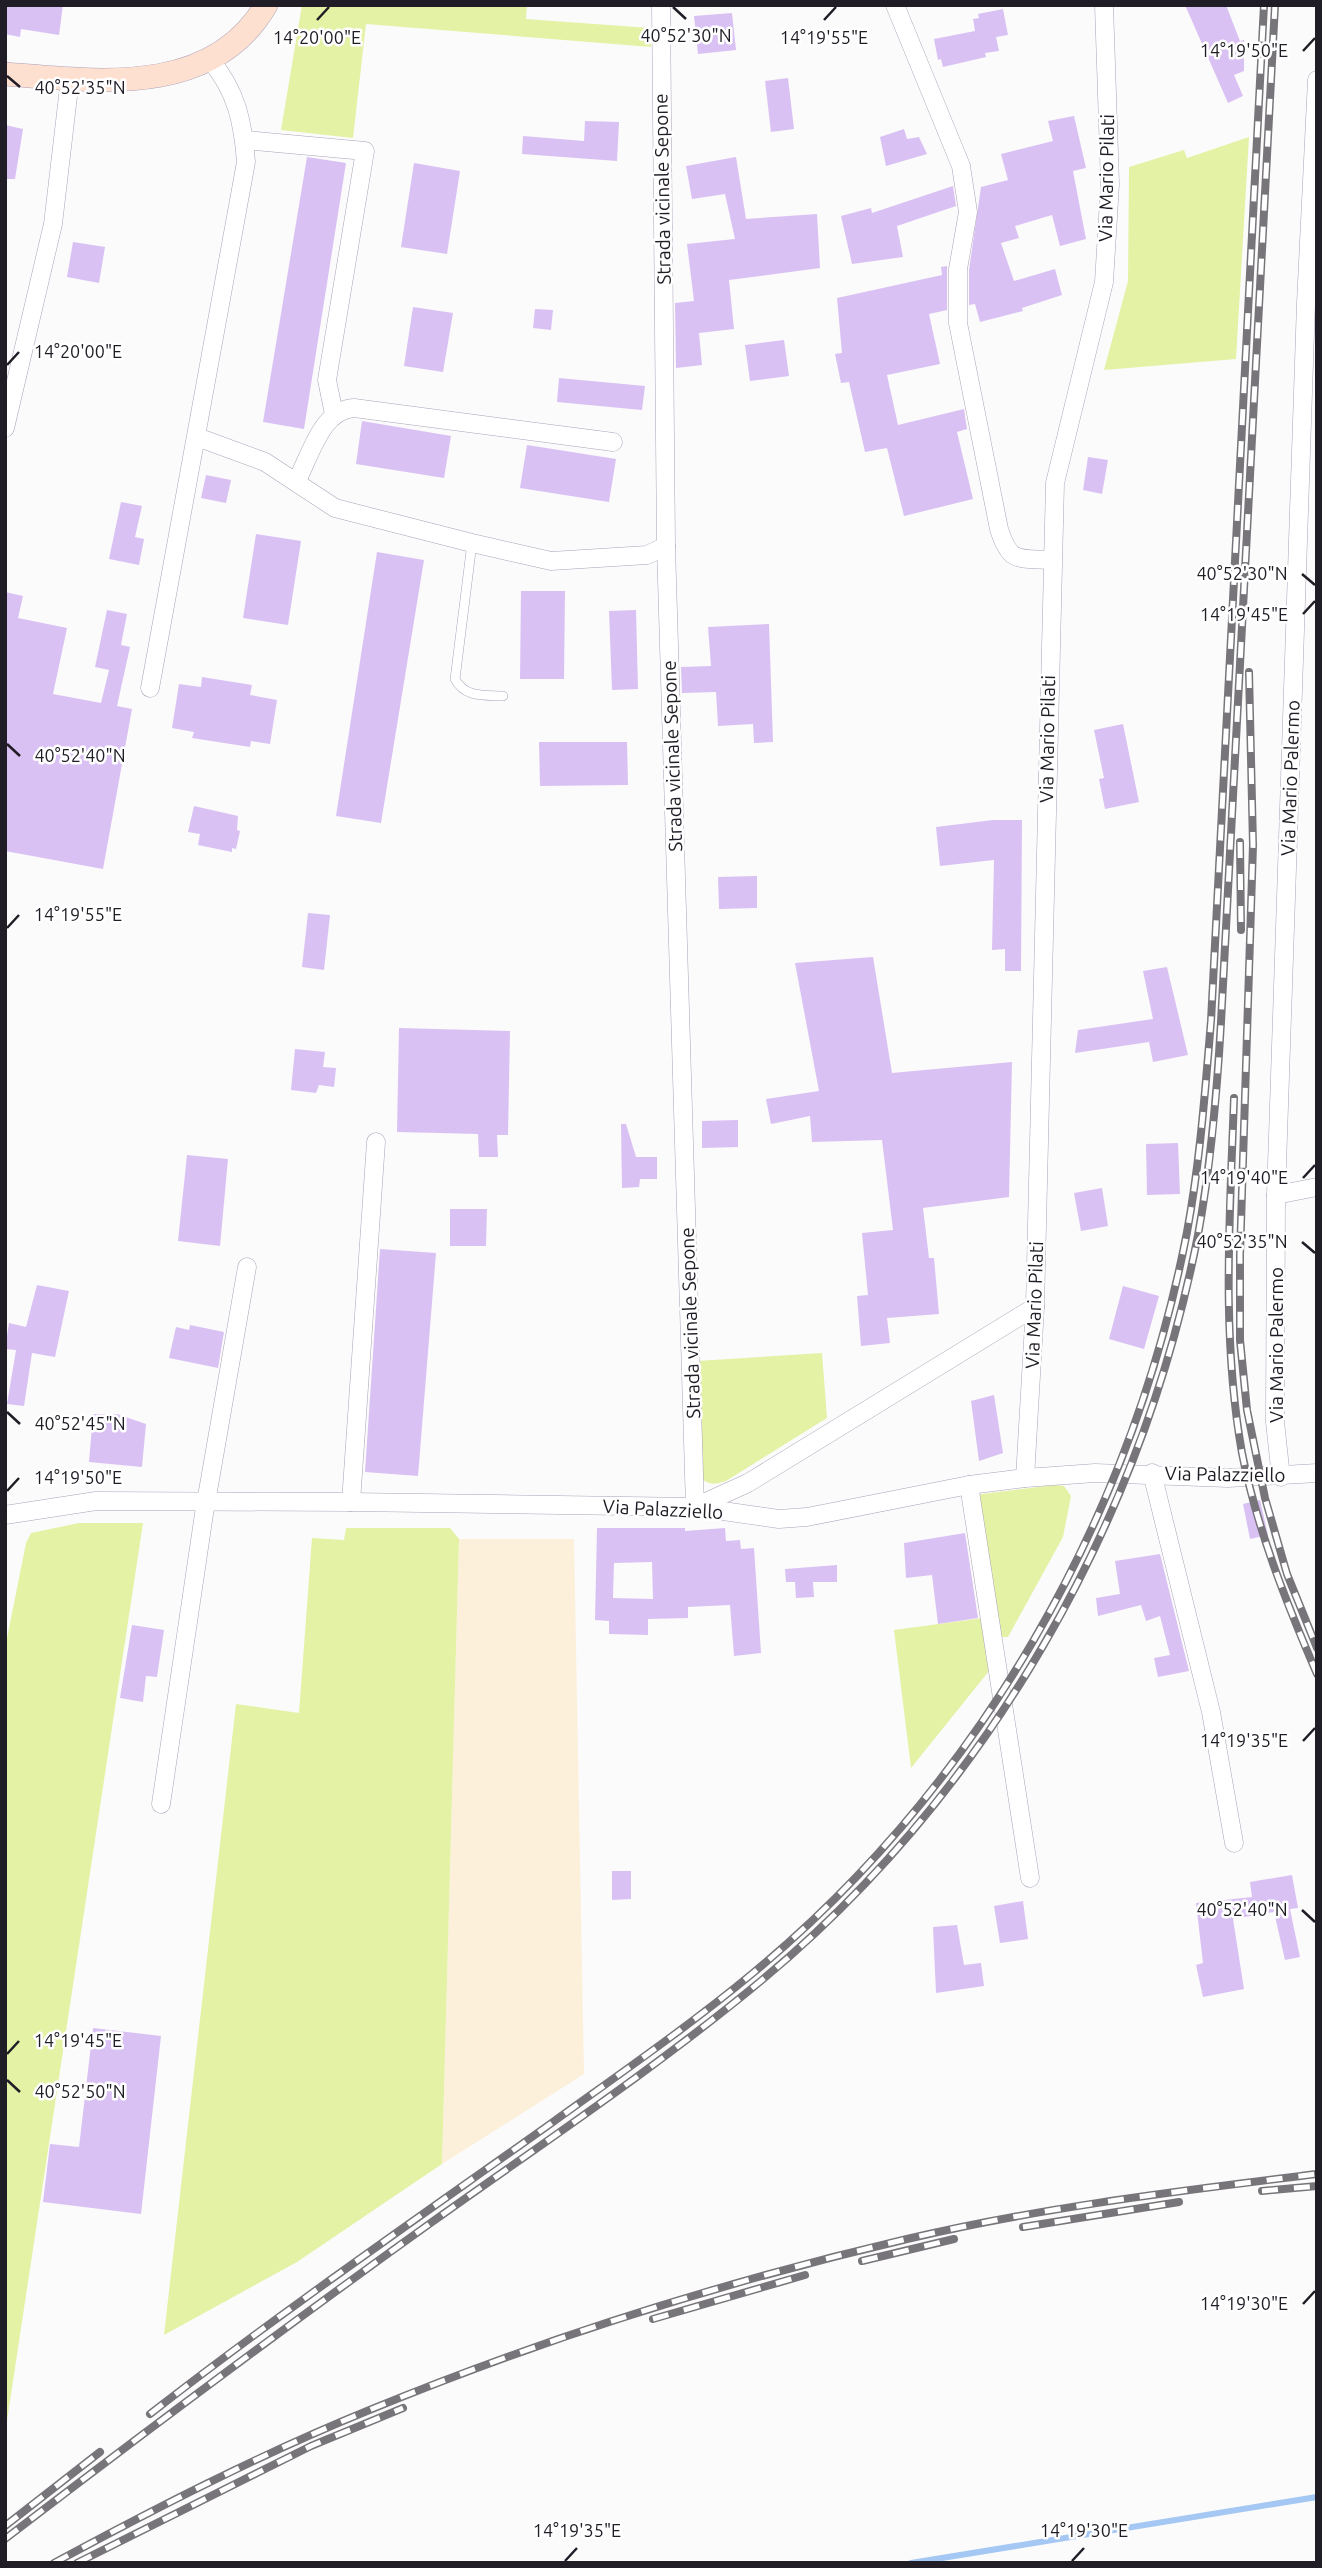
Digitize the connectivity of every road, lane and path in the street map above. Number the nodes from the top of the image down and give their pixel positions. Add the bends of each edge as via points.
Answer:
1 (266, 5) edge
2 (661, 5) edge
3 (895, 5) edge
4 (1104, 5) edge
5 (211, 61) junction
6 (5, 74) edge
7 (70, 79) junction
8 (1317, 80) edge
9 (244, 140) junction
10 (334, 414) junction
11 (5, 428) edge
12 (197, 437) junction
13 (613, 442) dead end
14 (296, 482) junction
15 (472, 543) junction
16 (666, 546) junction
17 (1052, 560) junction
18 (150, 688) dead end
19 (503, 696) dead end
20 (376, 1142) dead end
21 (1317, 1187) edge
22 (1276, 1195) junction
23 (247, 1267) dead end
24 (1035, 1307) junction
25 (1152, 1473) junction
26 (1317, 1473) edge
27 (1281, 1477) junction
28 (1026, 1478) junction
29 (969, 1485) junction
30 (351, 1502) junction
31 (206, 1503) junction
32 (695, 1507) junction
33 (5, 1515) edge
34 (161, 1804) dead end
35 (1234, 1843) dead end
36 (1030, 1878) dead end

1 - 5 street via 240,38
2 - 16 street, Strada vicinale Sepone
3 - 17 street via 961,166 968,212 958,269 958,323 999,529 1006,551 1013,556
4 - 17 street, Via Mario Pilati via 1110,184 1104,282 1055,483
5 - 7 street via 146,79
5 - 9 street via 235,98
6 - 7 street
7 - 11 street via 53,224
8 - 22 street, Via Mario Palermo
9 - 10 street via 365,151 327,380
9 - 12 street via 246,162
10 - 13 street via 354,408
10 - 14 street
12 - 14 street via 265,462
12 - 18 street
14 - 15 street via 335,508
15 - 16 street via 551,561 647,555
15 - 19 lane via 455,679 471,694
16 - 32 street, Strada vicinale Sepone
17 - 24 street, Via Mario Pilati
20 - 30 street
21 - 22 street
22 - 27 street, Via Mario Palermo via 1275,1422
23 - 31 street
24 - 28 street, Via Mario Pilati
24 - 32 street via 748,1483
25 - 27 street, Via Palazziello
25 - 28 street, Via Palazziello
25 - 35 street via 1211,1712
26 - 27 street, Via Palazziello
28 - 29 street, Via Palazziello
29 - 32 street, Via Palazziello via 807,1517 779,1519
29 - 36 street
30 - 31 street, Via Palazziello
30 - 32 street, Via Palazziello
31 - 33 street, Via Palazziello via 96,1501
31 - 34 street

